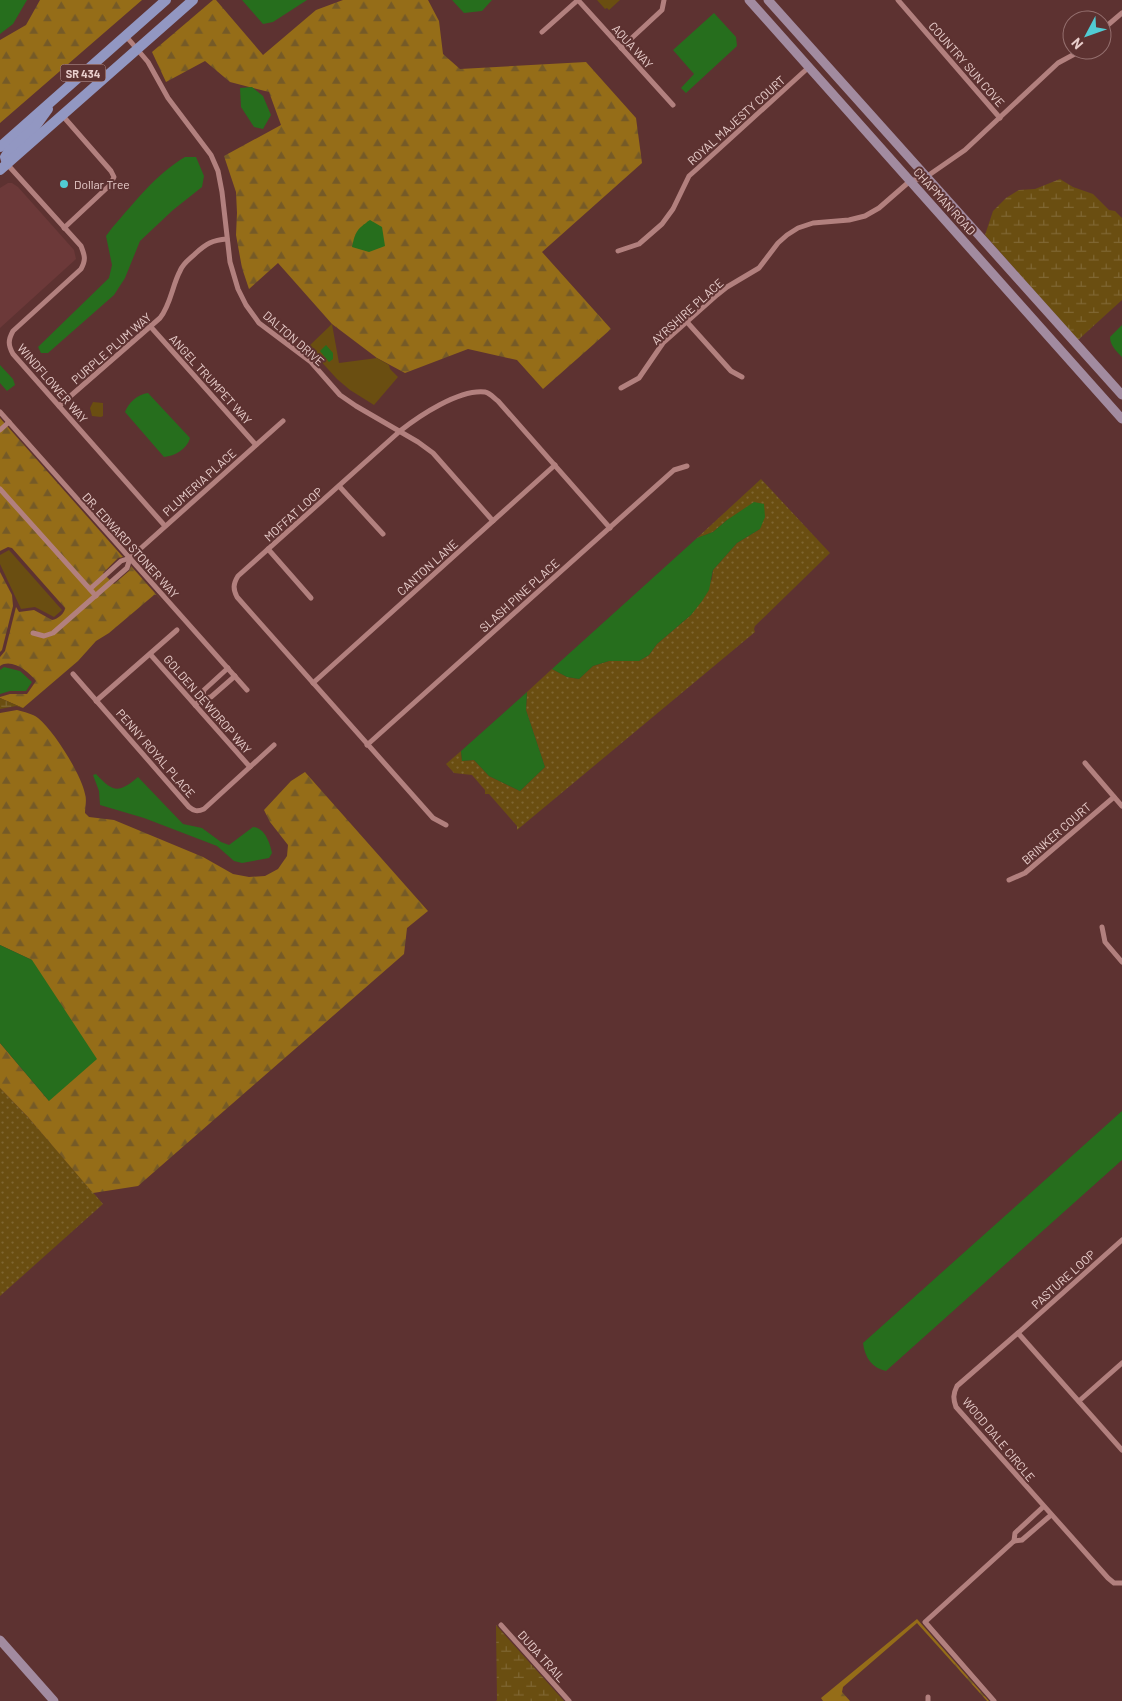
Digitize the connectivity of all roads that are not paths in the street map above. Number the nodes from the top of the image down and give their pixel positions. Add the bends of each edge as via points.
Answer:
1 (166, 0) edge
2 (193, 0) edge
3 (578, 0) edge
4 (664, 0) edge
5 (749, 0) edge
6 (768, 0) edge
7 (898, 0) edge
8 (1122, 13) edge
9 (1112, 22) edge
10 (542, 32) dead end
11 (125, 35) junction
12 (621, 48) junction
13 (136, 49) junction
14 (1064, 60) edge
15 (809, 68) junction
16 (61, 92) junction
17 (673, 105) dead end
18 (62, 115) junction
19 (1000, 118) junction
20 (0, 146) edge
21 (4, 167) edge
22 (926, 177) junction
23 (910, 181) junction
24 (64, 228) junction
25 (226, 239) junction
26 (618, 251) dead end
27 (687, 322) junction
28 (150, 326) junction
29 (742, 377) dead end
30 (1113, 385) junction
31 (621, 388) dead end
32 (1122, 395) edge
33 (1102, 396) junction
34 (60, 406) junction
35 (0, 412) edge
36 (1122, 419) edge
37 (283, 421) dead end
38 (9, 422) junction
39 (0, 430) edge
40 (400, 431) junction
41 (256, 445) junction
42 (555, 465) junction
43 (687, 466) dead end
44 (339, 486) junction
45 (0, 489) edge
46 (493, 521) junction
47 (165, 526) junction
48 (610, 528) junction
49 (383, 534) dead end
50 (268, 549) junction
51 (130, 558) junction
52 (108, 572) junction
53 (114, 579) junction
54 (90, 589) junction
55 (96, 596) junction
56 (311, 598) dead end
57 (177, 630) dead end
58 (33, 633) dead end
59 (150, 654) junction
60 (228, 668) junction
61 (74, 674) dead end
62 (235, 676) junction
63 (214, 681) junction
64 (313, 683) junction
65 (207, 687) junction
66 (221, 688) junction
67 (247, 690) dead end
68 (214, 694) junction
69 (202, 699) junction
70 (96, 700) junction
71 (195, 704) junction
72 (274, 745) dead end
73 (367, 745) junction
74 (1085, 763) dead end
75 (250, 767) junction
76 (1114, 797) junction
77 (1122, 806) edge
78 (446, 825) dead end
79 (1009, 880) dead end
80 (1102, 927) dead end
81 (1122, 962) edge
82 (1122, 1240) edge
83 (1018, 1333) junction
84 (1122, 1363) edge
85 (1079, 1401) junction
86 (1122, 1450) edge
87 (1043, 1506) junction
88 (1051, 1515) junction
89 (1027, 1522) junction
90 (1034, 1530) junction
91 (1014, 1541) junction
92 (1122, 1584) edge
93 (501, 1625) dead end
94 (0, 1640) edge
95 (54, 1701) edge
96 (569, 1701) edge
97 (994, 1701) edge

1 - 11 main road, SR 434
2 - 13 main road, SR 434
3 - 10 street
3 - 12 street, AQUA WAY
4 - 12 street via 662,10
5 - 15 street, CHAPMAN ROAD
6 - 22 street, CHAPMAN ROAD
7 - 19 street, COUNTRY SUN COVE
8 - 9 street
11 - 13 street, DALTON DRIVE
11 - 16 main road, SR 434
12 - 17 street, AQUA WAY
13 - 18 main road, SR 434
13 - 25 street, DALTON DRIVE via 211,155 222,192
14 - 19 street, AYRSHIRE PLACE
15 - 23 street, CHAPMAN ROAD
15 - 26 street, ROYAL MAJESTY COURT via 689,176 662,224 639,244
16 - 20 main road, SR 434
16 - 21 main road via 35,127 8,152
18 - 21 main road, SR 434
18 - 24 street via 114,177 110,185
19 - 22 street, AYRSHIRE PLACE via 966,150
21 - 24 street, WINDFLOWER WAY
22 - 23 street, AYRSHIRE PLACE
22 - 30 street, CHAPMAN ROAD
23 - 27 street, AYRSHIRE PLACE via 865,216 798,228 778,243 759,268 727,287
23 - 33 street, CHAPMAN ROAD
24 - 34 street, WINDFLOWER WAY via 81,246 85,256 81,270 8,339 13,354
25 - 28 street, PURPLE PLUM WAY via 208,243 185,263 166,310
25 - 40 street, DALTON DRIVE via 238,289 258,323 311,362 340,394
27 - 29 street via 731,371
27 - 31 street, AYRSHIRE PLACE via 664,343 639,378
28 - 34 street, PURPLE PLUM WAY
28 - 41 street, ANGEL TRUMPET WAY
30 - 32 street, CHAPMAN ROAD
30 - 33 street
33 - 36 street, CHAPMAN ROAD
34 - 47 street, WINDFLOWER WAY
35 - 38 street, DR. EDWARD STONER WAY
37 - 41 street, PLUMERIA PLACE
38 - 39 street
38 - 51 street, DR. EDWARD STONER WAY
40 - 42 street, MOFFAT LOOP via 441,404 477,392 487,392
40 - 44 street, MOFFAT LOOP
40 - 46 street, DALTON DRIVE via 433,453
41 - 47 street, PLUMERIA PLACE
42 - 46 street, CANTON LANE
42 - 48 street, MOFFAT LOOP
43 - 48 street, SLASH PINE PLACE via 674,470
44 - 49 street
44 - 50 street, MOFFAT LOOP
45 - 54 street
46 - 64 street, CANTON LANE
47 - 51 street, PLUMERIA PLACE
48 - 73 street, SLASH PINE PLACE
50 - 56 street
50 - 64 street, MOFFAT LOOP via 238,576 234,590
51 - 52 street
51 - 53 street via 127,568
51 - 60 street, DR. EDWARD STONER WAY
52 - 53 street
52 - 54 street
53 - 55 street
54 - 55 street
55 - 58 street via 53,633 44,636
57 - 59 street
59 - 70 street
59 - 71 street, GOLDEN DEWDROP WAY
60 - 62 street, DR. EDWARD STONER WAY
60 - 63 street
61 - 70 street, PENNY ROYAL PLACE
62 - 66 street
62 - 67 street, DR. EDWARD STONER WAY
63 - 65 street
63 - 66 street
64 - 73 street, MOFFAT LOOP
65 - 68 street
65 - 69 street
66 - 68 street
68 - 69 street
69 - 71 street
70 - 75 street, PENNY ROYAL PLACE via 194,810 204,809
71 - 75 street, GOLDEN DEWDROP WAY
72 - 75 street, PENNY ROYAL PLACE
73 - 78 street, MOFFAT LOOP via 433,818
74 - 76 street
76 - 77 street
76 - 79 street, BRINKER COURT via 1025,873
80 - 81 street via 1105,942
82 - 83 street, PASTURE LOOP
83 - 85 street
83 - 87 street, WOOD DALE CIRCLE via 957,1386 953,1400
84 - 85 street
85 - 86 street
87 - 88 street, WOOD DALE CIRCLE
87 - 89 street
88 - 90 street
88 - 92 street, WOOD DALE CIRCLE via 1108,1578
89 - 90 street
89 - 91 street via 1015,1533
90 - 91 street via 1022,1540
91 - 97 street via 926,1622
93 - 96 street, DUDA TRAIL
94 - 95 street

